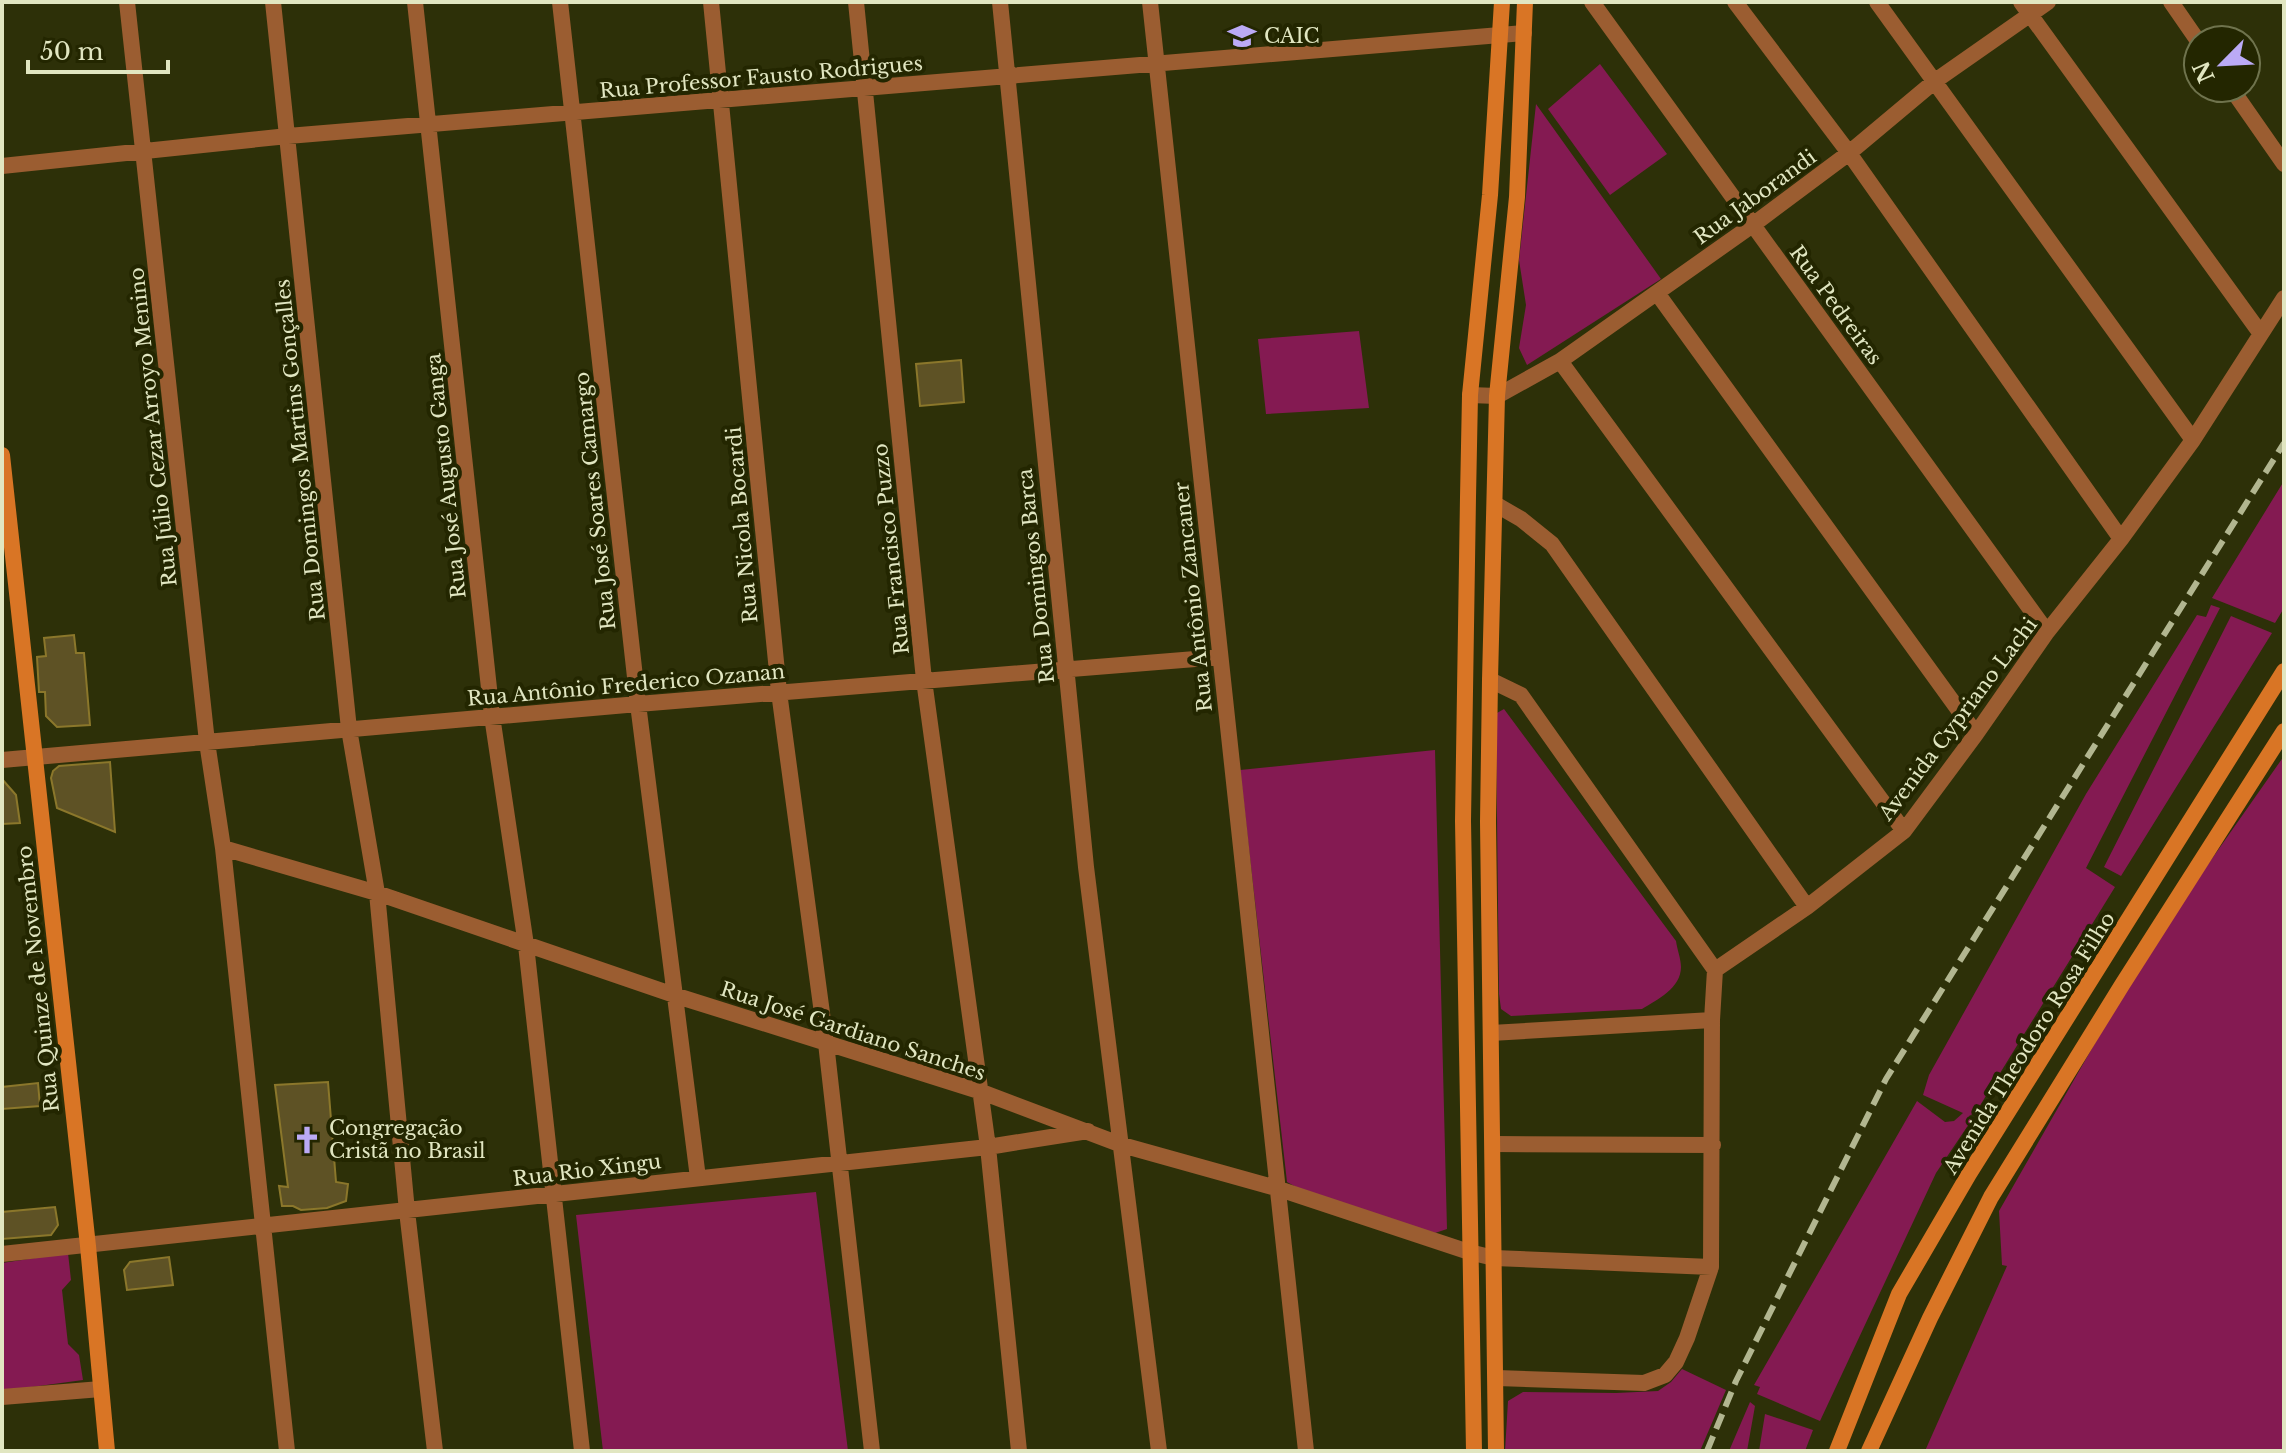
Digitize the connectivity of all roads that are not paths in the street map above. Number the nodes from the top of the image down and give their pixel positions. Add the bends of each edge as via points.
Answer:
1 (127, 2) edge
2 (273, 2) edge
3 (415, 2) edge
4 (560, 2) edge
5 (711, 2) edge
6 (856, 2) edge
7 (1000, 2) edge
8 (1150, 2) edge
9 (1502, 2) edge
10 (1525, 2) edge
11 (1592, 2) edge
12 (1735, 2) edge
13 (1877, 2) edge
14 (2048, 2) edge
15 (2171, 2) edge
16 (2025, 8) edge
17 (2186, 24) edge
18 (1501, 33) junction
19 (1524, 33) junction
20 (1157, 62) junction
21 (1008, 76) junction
22 (1935, 81) junction
23 (866, 87) junction
24 (722, 100) junction
25 (2242, 104) edge
26 (572, 113) junction
27 (427, 124) junction
28 (288, 136) junction
29 (143, 152) junction
30 (1849, 153) junction
31 (2284, 164) edge
32 (2, 166) edge
33 (1754, 224) junction
34 (1657, 293) junction
35 (2284, 298) edge
36 (2261, 334) junction
37 (1560, 361) junction
38 (1470, 395) junction
39 (1497, 396) junction
40 (2193, 440) junction
41 (2, 455) edge
42 (1495, 504) junction
43 (2121, 539) junction
44 (2047, 632) junction
45 (1220, 657) junction
46 (1065, 668) junction
47 (2284, 671) edge
48 (924, 680) junction
49 (1490, 680) junction
50 (779, 692) junction
51 (638, 704) junction
52 (492, 716) junction
53 (349, 729) junction
54 (2284, 731) edge
55 (1976, 734) junction
56 (207, 742) junction
57 (35, 758) junction
58 (2, 760) edge
59 (1463, 821) junction
60 (1488, 822) junction
61 (1904, 831) junction
62 (223, 848) junction
63 (377, 893) junction
64 (1807, 907) junction
65 (526, 945) junction
66 (2098, 969) junction
67 (1715, 970) junction
68 (2122, 985) junction
69 (677, 996) junction
70 (1712, 1020) junction
71 (1491, 1033) junction
72 (826, 1043) junction
73 (979, 1091) junction
74 (1090, 1131) junction
75 (1494, 1144) junction
76 (1122, 1145) junction
77 (1713, 1145) junction
78 (988, 1147) junction
79 (841, 1161) junction
80 (698, 1178) junction
81 (1276, 1188) junction
82 (553, 1194) junction
83 (407, 1211) junction
84 (262, 1226) junction
85 (88, 1246) junction
86 (1469, 1252) junction
87 (2, 1254) edge
88 (1494, 1258) junction
89 (1711, 1267) junction
90 (1497, 1378) junction
91 (101, 1389) junction
92 (2, 1397) edge
93 (107, 1451) edge
94 (287, 1451) edge
95 (435, 1451) edge
96 (582, 1451) edge
97 (872, 1451) edge
98 (1019, 1451) edge
99 (1159, 1451) edge
100 (1306, 1451) edge
101 (1474, 1451) edge
102 (1496, 1451) edge
103 (1837, 1451) edge
104 (1869, 1451) edge

1 - 29 street, Rua Júlio Cezar Arroyo Menino
2 - 28 street, Rua Domingos Martins Gonçalles
3 - 27 street, Rua José Augusto Ganga
4 - 26 street, Rua José Soares Camargo
5 - 24 street, Rua Nicola Bocardi
6 - 23 street, Rua Francisco Puzzo
7 - 21 street, Rua Domingos Barca
8 - 20 street, Rua Antônio Zancaner
9 - 18 main road
10 - 19 main road
11 - 33 street, Rua Pedreiras
12 - 30 street
13 - 22 street
14 - 16 street, Rua Jaborandi
15 - 17 street
16 - 22 street, Rua Jaborandi
16 - 36 street
18 - 19 street, Rua Professor Fausto Rodrigues
18 - 20 street, Rua Professor Fausto Rodrigues
18 - 38 main road
19 - 39 main road via 1517,197
20 - 21 street, Rua Professor Fausto Rodrigues
20 - 45 street, Rua Antônio Zancaner
21 - 23 street, Rua Professor Fausto Rodrigues
21 - 46 street, Rua Domingos Barca
22 - 30 street, Rua Jaborandi
22 - 40 street
23 - 24 street, Rua Professor Fausto Rodrigues
23 - 48 street, Rua Francisco Puzzo
24 - 26 street, Rua Professor Fausto Rodrigues
24 - 50 street, Rua Nicola Bocardi
25 - 31 street
26 - 27 street, Rua Professor Fausto Rodrigues
26 - 51 street, Rua José Soares Camargo
27 - 28 street, Rua Professor Fausto Rodrigues
27 - 52 street, Rua José Augusto Ganga
28 - 29 street, Rua Professor Fausto Rodrigues
28 - 53 street, Rua Domingos Martins Gonçalles
29 - 32 street, Rua Professor Fausto Rodrigues
29 - 56 street, Rua Júlio Cezar Arroyo Menino
30 - 33 street, Rua Jaborandi
30 - 43 street
33 - 34 street, Rua Jaborandi
33 - 44 street, Rua Pedreiras
34 - 37 street, Rua Jaborandi
34 - 55 street
35 - 36 street, Avenida Cypriano Lachi
36 - 40 street, Avenida Cypriano Lachi
37 - 39 street, Rua Jaborandi
37 - 61 street
38 - 39 street
38 - 59 main road
39 - 42 main road
40 - 43 street, Avenida Cypriano Lachi
41 - 57 main road, Rua Quinze de Novembro
42 - 49 main road
42 - 64 street via 1552,544
43 - 44 street, Avenida Cypriano Lachi
44 - 55 street, Avenida Cypriano Lachi
45 - 46 street, Rua Antônio Frederico Ozanan
45 - 81 street, Rua Antônio Zancaner
46 - 48 street, Rua Antônio Frederico Ozanan
46 - 76 street, Rua Domingos Barca
47 - 66 main road, Avenida Theodoro Rosa Filho
48 - 50 street, Rua Antônio Frederico Ozanan
48 - 73 street, Rua Francisco Puzzo
49 - 60 main road
49 - 67 street via 1521,695
50 - 51 street, Rua Antônio Frederico Ozanan
50 - 72 street, Rua Nicola Bocardi
51 - 52 street, Rua Antônio Frederico Ozanan
51 - 69 street, Rua José Soares Camargo
52 - 53 street, Rua Antônio Frederico Ozanan
52 - 65 street, Rua José Augusto Ganga
53 - 56 street, Rua Antônio Frederico Ozanan
53 - 63 street, Rua Domingos Martins Gonçalles
54 - 68 main road
55 - 61 street, Avenida Cypriano Lachi
56 - 57 street, Rua Antônio Frederico Ozanan
56 - 62 street, Rua Júlio Cezar Arroyo Menino
57 - 58 street, Rua Antônio Frederico Ozanan
57 - 85 main road, Rua Quinze de Novembro
59 - 60 main road
59 - 86 main road
60 - 71 main road
61 - 64 street, Avenida Cypriano Lachi
62 - 63 street, Rua José Gardiano Sanches
62 - 84 street, Rua Júlio Cezar Arroyo Menino
63 - 65 street, Rua José Gardiano Sanches
63 - 83 street, Rua Domingos Martins Gonçalles
64 - 67 street, Avenida Cypriano Lachi
65 - 69 street, Rua José Gardiano Sanches
65 - 82 street, Rua José Augusto Ganga
66 - 68 main road
66 - 103 main road, Avenida Theodoro Rosa Filho via 1899,1294
67 - 70 street
68 - 104 main road via 1991,1197
69 - 72 street, Rua José Gardiano Sanches
69 - 80 street, Rua José Soares Camargo
70 - 71 street
70 - 77 street
71 - 75 main road
72 - 73 street, Rua José Gardiano Sanches
72 - 79 street, Rua Nicola Bocardi
73 - 74 street, Rua José Gardiano Sanches
73 - 78 street, Rua Francisco Puzzo
74 - 76 street, Rua José Gardiano Sanches
74 - 78 street, Rua Rio Xingu
75 - 77 street
75 - 88 main road
76 - 81 street, Rua José Gardiano Sanches
76 - 99 street, Rua Domingos Barca
77 - 89 street
78 - 79 street, Rua Rio Xingu
78 - 98 street, Rua Francisco Puzzo
79 - 80 street, Rua Rio Xingu
79 - 97 street, Rua Nicola Bocardi
80 - 82 street, Rua Rio Xingu
81 - 86 street, Rua José Gardiano Sanches
81 - 100 street, Rua Antônio Zancaner
82 - 83 street, Rua Rio Xingu
82 - 96 street, Rua José Augusto Ganga
83 - 84 street, Rua Rio Xingu
83 - 95 street, Rua Domingos Martins Gonçalles
84 - 85 street, Rua Rio Xingu
84 - 94 street, Rua Júlio Cezar Arroyo Menino
85 - 87 street, Rua Rio Xingu
85 - 91 main road, Rua Quinze de Novembro
86 - 88 street, Rua José Gardiano Sanches
86 - 101 main road
88 - 89 street, Rua José Gardiano Sanches
88 - 90 main road
89 - 90 street via 1687,1338 1665,1375 1644,1383
90 - 102 main road
91 - 92 street
91 - 93 main road, Rua Quinze de Novembro

